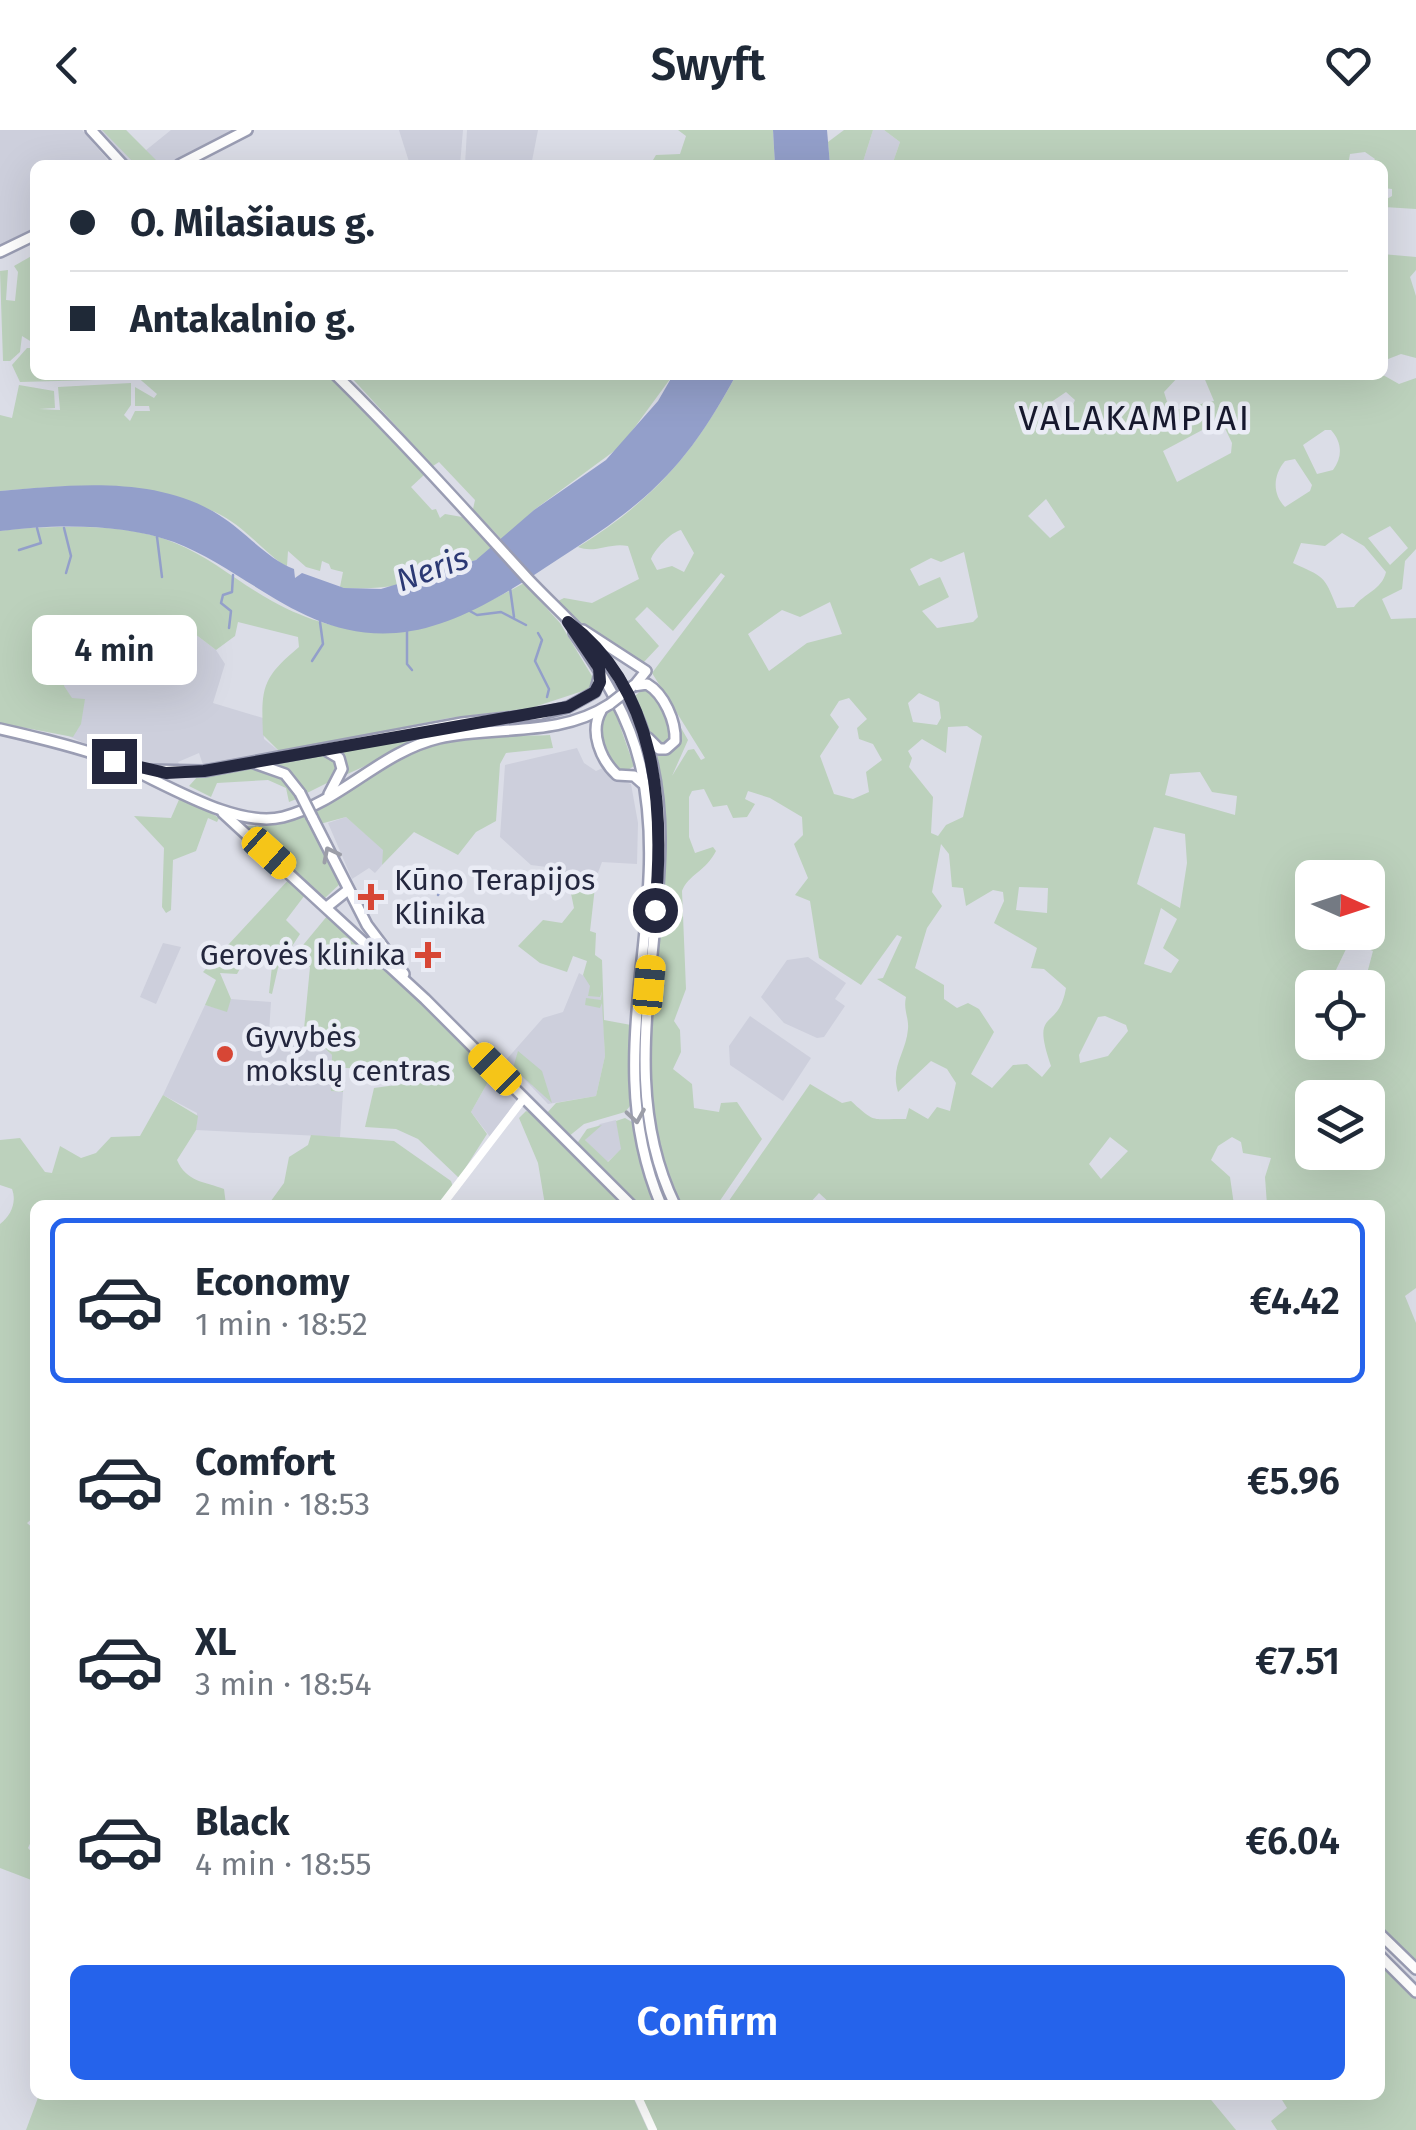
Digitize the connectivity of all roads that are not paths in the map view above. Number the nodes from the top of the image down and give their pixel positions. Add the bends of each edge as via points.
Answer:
1 (91, 130) edge
2 (247, 130) edge
3 (118, 160) edge
4 (189, 160) edge
5 (30, 237) edge
6 (0, 252) edge
7 (341, 380) edge
8 (568, 622) junction
9 (599, 668) junction
10 (634, 686) junction
11 (606, 707) junction
12 (574, 722) junction
13 (435, 728) junction
14 (0, 730) edge
15 (506, 730) junction
16 (644, 732) junction
17 (596, 737) junction
18 (321, 750) junction
19 (637, 751) junction
20 (114, 761) junction
21 (246, 763) junction
22 (204, 771) junction
23 (628, 776) junction
24 (644, 786) junction
25 (192, 795) junction
26 (328, 797) junction
27 (217, 808) junction
28 (348, 890) junction
29 (328, 906) junction
30 (425, 999) junction
31 (639, 1027) junction
32 (526, 1100) junction
33 (665, 1182) junction
34 (654, 1188) junction
35 (449, 1200) edge
36 (626, 1200) edge
37 (659, 1200) edge
38 (673, 1200) edge
39 (1385, 1939) edge
40 (1385, 1961) edge
41 (1416, 1970) edge
42 (1416, 1992) edge
43 (638, 2100) edge
44 (653, 2130) edge

1 - 3 main road
2 - 4 main road
5 - 6 main road
7 - 8 main road
8 - 9 main road
8 - 10 main road via 646,670
8 - 16 main road via 614,672
9 - 13 main road via 600,687 568,707
9 - 19 main road
10 - 11 main road, bridge
10 - 16 main road via 647,684 660,695 676,741 659,749
11 - 12 main road
11 - 17 main road via 596,721
12 - 15 main road
12 - 17 main road
13 - 15 main road
13 - 18 main road
14 - 20 main road
15 - 26 main road via 415,745
16 - 31 main road via 660,839
17 - 23 main road via 610,768
18 - 21 main road
18 - 26 main road via 337,755 342,765
19 - 23 main road
19 - 24 main road
20 - 22 main road via 166,773
20 - 25 main road
21 - 22 main road
28 -> 21 main road, bridge via 300,793 278,770
22 - 25 main road via 188,780
23 - 24 main road
24 - 31 main road via 648,855
25 - 27 main road
26 - 27 main road via 264,820
27 - 29 main road
28 - 29 main road
28 - 30 main road
29 - 30 main road
30 - 32 main road
31 - 33 main road via 646,1099
31 -> 34 main road via 634,1103
32 - 35 main road
32 - 36 main road
33 - 34 main road
33 - 38 main road
34 - 37 main road
39 - 41 main road
40 - 42 main road
43 - 44 main road

